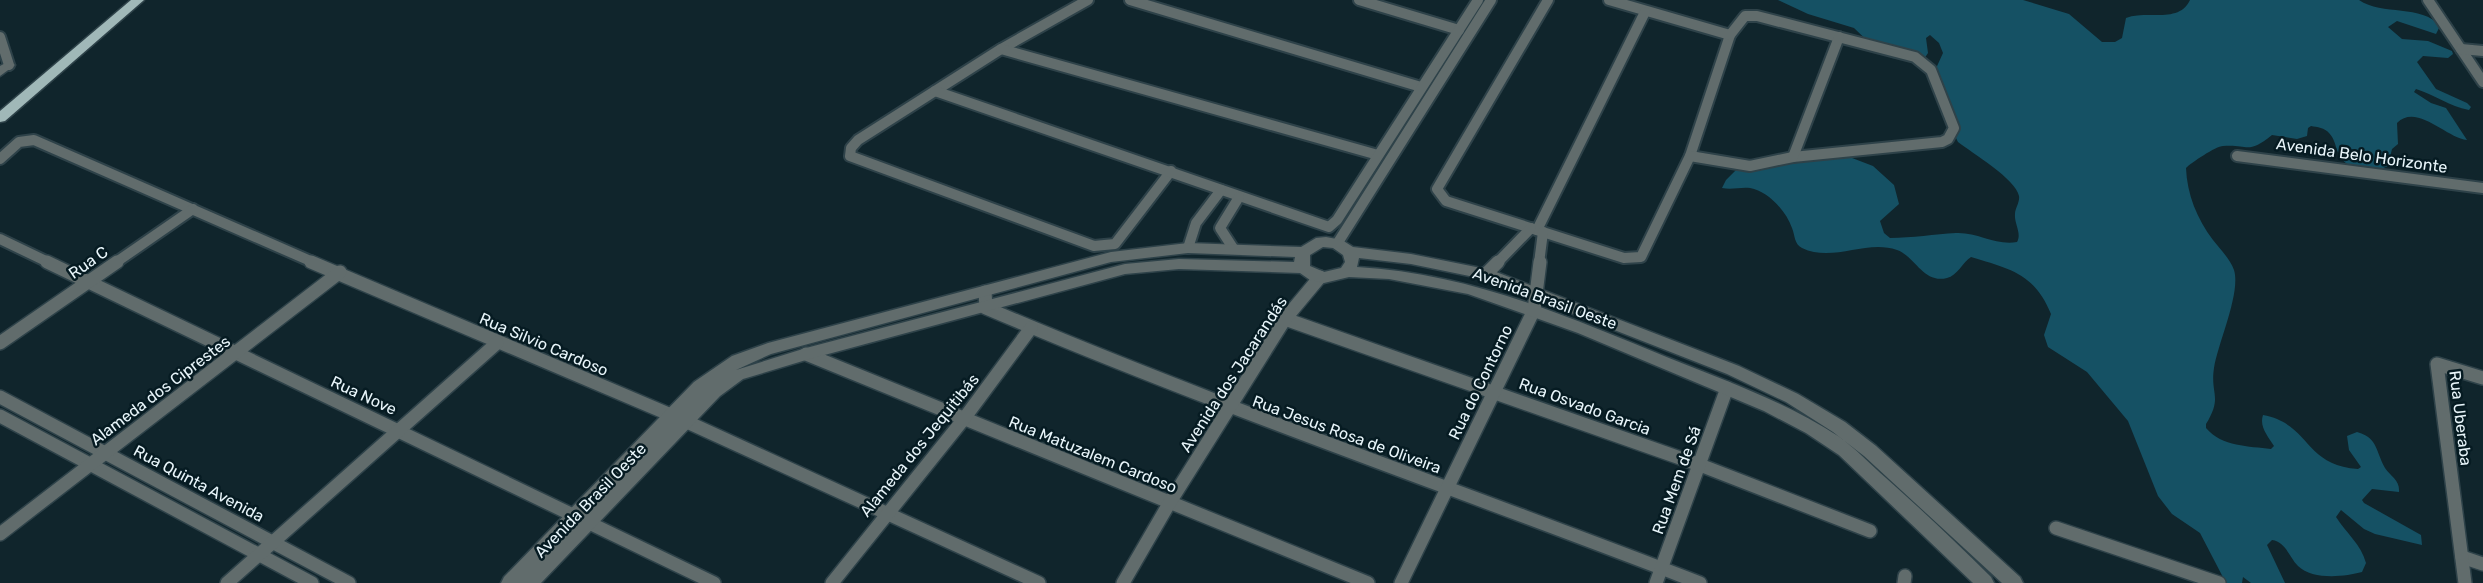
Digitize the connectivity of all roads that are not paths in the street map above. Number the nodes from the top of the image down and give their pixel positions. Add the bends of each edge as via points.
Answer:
1 (138, 0) edge
2 (1088, 0) edge
3 (1130, 0) edge
4 (1359, 0) edge
5 (1478, 0) edge
6 (1491, 0) edge
7 (1548, 0) edge
8 (1609, 0) edge
9 (2428, 0) edge
10 (1645, 12) junction
11 (1458, 30) junction
12 (1730, 35) junction
13 (0, 37) edge
14 (1839, 37) junction
15 (1001, 49) junction
16 (2461, 49) junction
17 (2483, 51) edge
18 (5, 68) edge
19 (2483, 82) edge
20 (1421, 87) junction
21 (935, 91) junction
22 (0, 118) edge
23 (1378, 155) junction
24 (1690, 156) junction
25 (2237, 156) dead end
26 (1793, 157) junction
27 (0, 159) edge
28 (1171, 171) junction
29 (2483, 188) edge
30 (1221, 190) junction
31 (1239, 197) junction
32 (194, 208) junction
33 (1537, 230) junction
34 (0, 239) edge
35 (1233, 248) junction
36 (1343, 248) junction
37 (1182, 254) junction
38 (1303, 260) junction
39 (340, 272) junction
40 (1347, 272) junction
41 (1486, 274) junction
42 (1320, 278) junction
43 (89, 282) junction
44 (1538, 292) junction
45 (986, 300) junction
46 (1534, 310) junction
47 (1285, 320) junction
48 (1031, 327) junction
49 (0, 342) edge
50 (497, 343) junction
51 (237, 353) junction
52 (806, 354) junction
53 (2483, 378) edge
54 (1727, 387) junction
55 (1494, 392) junction
56 (0, 397) edge
57 (1230, 408) junction
58 (0, 416) edge
59 (677, 418) junction
60 (963, 420) junction
61 (398, 429) junction
62 (106, 452) junction
63 (88, 465) junction
64 (1700, 465) junction
65 (1445, 488) junction
66 (1170, 502) junction
67 (885, 514) junction
68 (581, 520) junction
69 (2056, 528) dead end
70 (1870, 531) dead end
71 (1947, 533) junction
72 (0, 534) edge
73 (274, 542) junction
74 (260, 553) junction
75 (2462, 557) junction
76 (2483, 564) edge
77 (1661, 568) junction
78 (227, 583) edge
79 (312, 583) edge
80 (349, 583) edge
81 (510, 583) edge
82 (529, 583) edge
83 (714, 583) edge
84 (832, 583) edge
85 (1039, 583) edge
86 (1123, 583) edge
87 (1368, 583) edge
88 (1401, 583) edge
89 (1656, 583) edge
90 (1700, 583) edge
91 (1985, 583) edge
92 (2014, 583) edge
93 (2219, 583) edge
94 (2465, 583) edge

1 - 22 main road
2 - 15 street
3 - 20 street
4 - 11 street
5 - 11 street
6 - 36 street
7 - 33 street via 1437,189 1446,201
8 - 10 street
9 - 16 street
10 - 12 street
10 - 33 street
11 - 20 street
12 - 14 street via 1745,16 1757,16
12 - 24 street
13 - 18 street
14 - 26 street
14 - 26 street via 1925,63 1954,128 1942,142
15 - 21 street
15 - 23 street
16 - 17 street
16 - 19 street
20 - 23 street
21 - 28 street
21 - 28 street via 858,140 850,156 1104,247 1115,244
23 - 31 street via 1329,227
24 - 26 street via 1750,166
24 - 33 street via 1641,257 1624,258
25 - 29 street, Avenida Belo Horizonte
27 - 32 street, Rua Silvio Cardoso via 22,141 34,140
28 - 30 street
30 - 31 street
30 - 37 street via 1196,223
31 - 35 street via 1220,228
32 - 39 street, Rua Silvio Cardoso
32 - 43 street, Rua C
33 - 41 street
33 - 44 street, Rua do Contorno
34 - 43 street, Rua Nove
35 - 37 street
35 - 38 street
36 - 38 street via 1313,244
36 - 40 street via 1352,262
36 - 41 street, Avenida Brasil Oeste
37 - 38 street
37 - 45 street
38 - 42 street
39 - 50 street, Rua Silvio Cardoso
39 - 51 street, Alameda dos Ciprestes
40 - 42 street via 1335,278
40 - 46 street, Avenida Brasil Oeste via 1438,280
41 - 44 street, Avenida Brasil Oeste
42 - 47 street, Avenida dos Jacarandás
43 - 49 street, Rua C
43 - 51 street, Rua Nove
44 - 46 street, Rua do Contorno
44 - 71 street, Avenida Brasil Oeste via 1733,370 1792,398 1870,451
45 - 48 street, Rua Jesus Rosa de Oliveira
45 - 52 street
45 - 59 street via 826,333 748,356 721,370
46 - 54 street, Avenida Brasil Oeste
46 - 55 street, Rua do Contorno
47 - 55 street, Rua Osvado Garcia
47 - 57 street, Avenida dos Jacarandás
48 - 57 street, Rua Jesus Rosa de Oliveira
48 - 60 street, Alameda dos Jequitibás
50 - 59 street, Rua Silvio Cardoso
50 - 61 street
51 - 61 street, Rua Nove
51 - 62 street, Alameda dos Ciprestes
52 - 59 street via 728,381
52 - 60 street, Rua Matuzalem Cardoso
53 - 75 street, Rua Uberaba via 2437,364
54 - 64 street, Rua Mem de Sá
54 - 71 street, Avenida Brasil Oeste via 1833,442
55 - 64 street, Rua Osvado Garcia
55 - 65 street, Rua do Contorno
56 - 62 street, Rua Quinta Avenida
57 - 65 street, Rua Jesus Rosa de Oliveira
57 - 66 street, Avenida dos Jacarandás
58 - 63 street, Rua Quinta Avenida
59 - 67 street, Rua Silvio Cardoso
59 - 68 street, Avenida Brasil Oeste
60 - 66 street, Rua Matuzalem Cardoso
60 - 67 street, Alameda dos Jequitibás
61 - 68 street, Rua Nove
61 - 73 street
62 - 63 street, Alameda dos Ciprestes
62 - 73 street, Rua Quinta Avenida
63 - 72 street, Alameda dos Ciprestes
63 - 74 street, Rua Quinta Avenida
64 - 70 street, Rua Osvado Garcia
64 - 77 street, Rua Mem de Sá
65 - 77 street, Rua Jesus Rosa de Oliveira
65 - 88 street, Rua do Contorno
66 - 86 street, Avenida dos Jacarandás
66 - 87 street, Rua Matuzalem Cardoso
67 - 84 street, Alameda dos Jequitibás
67 - 85 street, Rua Silvio Cardoso
68 - 81 street, Avenida Brasil Oeste
68 - 82 street, Avenida Brasil Oeste
68 - 83 street, Rua Nove
69 - 93 street
71 - 91 street
71 - 92 street
73 - 74 street
73 - 80 street, Rua Quinta Avenida
74 - 78 street
74 - 79 street, Rua Quinta Avenida
75 - 76 street
75 - 94 street, Rua Uberaba
77 - 89 street, Rua Mem de Sá
77 - 90 street, Rua Jesus Rosa de Oliveira

